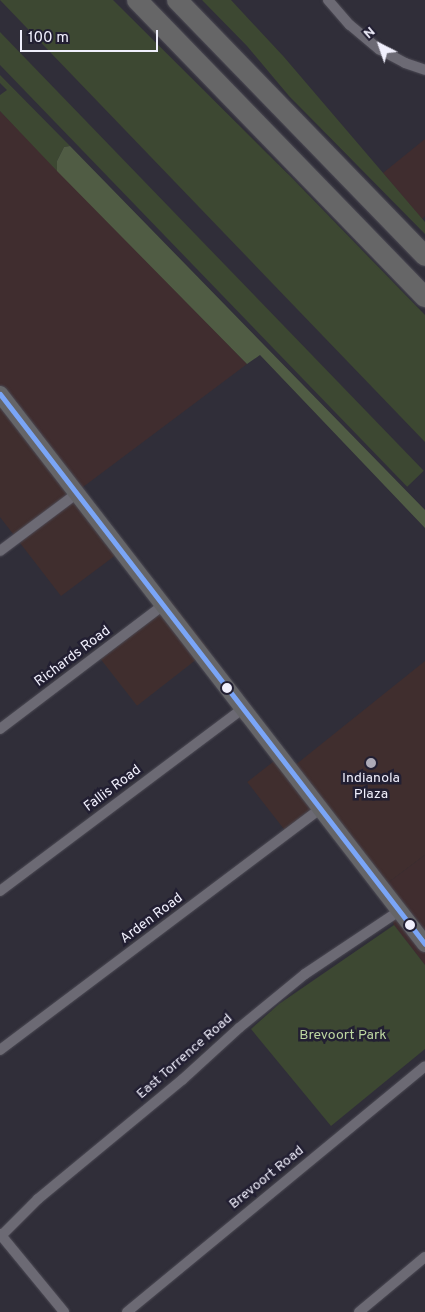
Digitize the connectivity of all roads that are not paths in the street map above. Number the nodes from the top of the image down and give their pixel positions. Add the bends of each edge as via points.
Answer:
1 (132, 0) edge
2 (137, 0) edge
3 (177, 0) edge
4 (328, 0) edge
5 (159, 23) junction
6 (425, 70) edge
7 (425, 256) edge
8 (425, 297) edge
9 (0, 394) edge
10 (76, 494) junction
11 (0, 552) edge
12 (162, 606) junction
13 (242, 709) junction
14 (0, 729) edge
15 (320, 809) junction
16 (0, 891) edge
17 (399, 911) junction
18 (425, 944) edge
19 (0, 1050) edge
20 (425, 1066) edge
21 (0, 1236) edge
22 (425, 1258) edge
23 (64, 1312) edge
24 (127, 1312) edge
25 (359, 1312) edge

1 - 5 highway
2 - 5 highway
3 - 7 highway
4 - 6 street via 350,25 379,49
5 - 8 highway
9 - 10 main road
10 - 11 street
10 - 12 main road
12 - 13 main road
12 - 14 street, Richards Road
13 - 15 main road
13 - 16 street, Fallis Road
15 - 17 main road
15 - 19 street, Arden Road
17 - 18 main road
17 - 21 street, East Torrence Road via 305,974 38,1199
20 - 24 street, Brevoort Road
21 - 23 street
22 - 25 street

